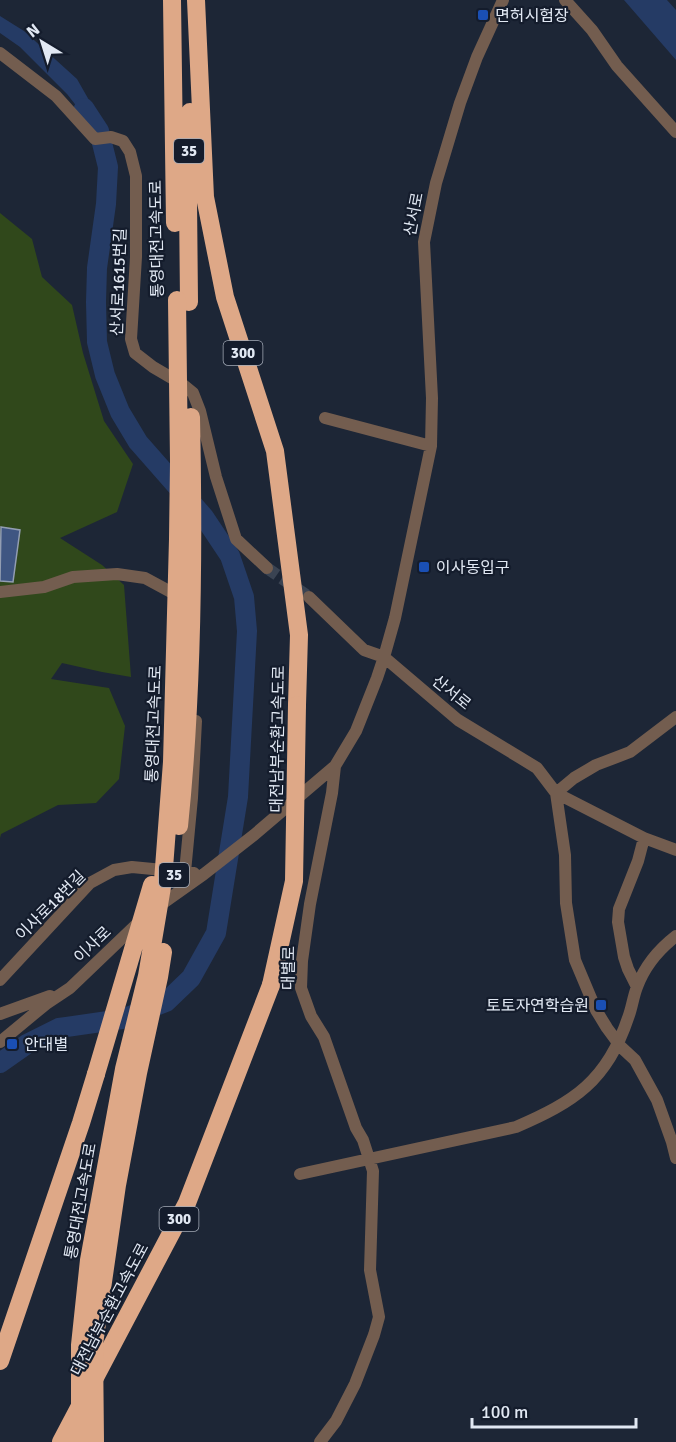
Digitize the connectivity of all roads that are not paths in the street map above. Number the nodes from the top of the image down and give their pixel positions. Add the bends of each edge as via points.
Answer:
1 (172, 0) edge
2 (194, 0) edge
3 (503, 0) edge
4 (565, 0) edge
5 (0, 53) edge
6 (676, 132) edge
7 (183, 301) junction
8 (325, 418) dead end
9 (431, 446) junction
10 (267, 568) tunnel mouth
11 (0, 592) edge
12 (309, 597) tunnel mouth
13 (384, 657) junction
14 (676, 717) edge
15 (335, 766) junction
16 (556, 793) junction
17 (166, 837) junction
18 (644, 838) junction
19 (676, 850) edge
20 (185, 872) junction
21 (206, 872) junction
22 (676, 936) edge
23 (0, 980) edge
24 (637, 987) junction
25 (70, 988) junction
26 (0, 1015) edge
27 (15, 1029) junction
28 (0, 1042) edge
29 (618, 1044) junction
30 (676, 1158) edge
31 (370, 1159) junction
32 (300, 1174) dead end
33 (0, 1361) edge
34 (61, 1442) edge
35 (80, 1442) edge
36 (95, 1442) edge
37 (320, 1442) edge

1 - 7 highway, 통영대전고속도로 / 35
2 - 7 highway, 통영대전고속도로 / 35
2 - 34 highway, 대전남부순환고속도로 / 300, bridge via 205,197 225,297 275,451 299,635 294,881 271,985 188,1203
3 - 9 street, 산서로 via 460,103 436,183 424,242
4 - 6 street
5 - 10 street, 산서로1615번길 via 56,96 94,139 111,137 123,141 130,152 136,176 131,339 135,353 193,393 236,539
7 - 17 highway, 통영대전고속도로 / 35, bridge via 172,762
7 - 36 highway, 통영대전고속도로 / 35, bridge via 194,543 185,764 159,977 117,1185 94,1344
8 - 9 street
9 - 13 street, 산서로
11 - 20 street via 44,587 73,577 117,574 145,578 196,605 195,752
12 - 13 street via 364,650
13 - 15 street via 356,731
13 - 16 street, 산서로 via 458,720 537,768
14 - 16 street via 630,752 596,765
15 - 21 street, 이사로
15 - 31 street, 대별로 via 310,904 301,988
16 - 18 street, 산서로
16 - 29 street, 산서로 via 575,960 596,1010
17 - 33 highway, bridge via 77,1134
17 - 35 highway, 통영대전고속도로 / 35, bridge via 147,976 124,1069 89,1260 80,1345
18 - 19 street, 산서로
18 - 24 street via 618,922 624,957
20 - 21 street, 이사로18번길
20 - 23 street, 이사로18번길 via 132,867 114,870 90,883
21 - 25 street, 이사로 via 149,913
22 - 24 street via 646,966
24 - 29 street
25 - 26 street
25 - 27 street, 이사로
26 - 27 street
27 - 28 street, 이사로
29 - 30 street, 산서로 via 635,1060 657,1100
29 - 31 street via 588,1087 544,1115 516,1127
31 - 32 street
31 - 37 street, 대별로 via 370,1270 379,1317 356,1384

